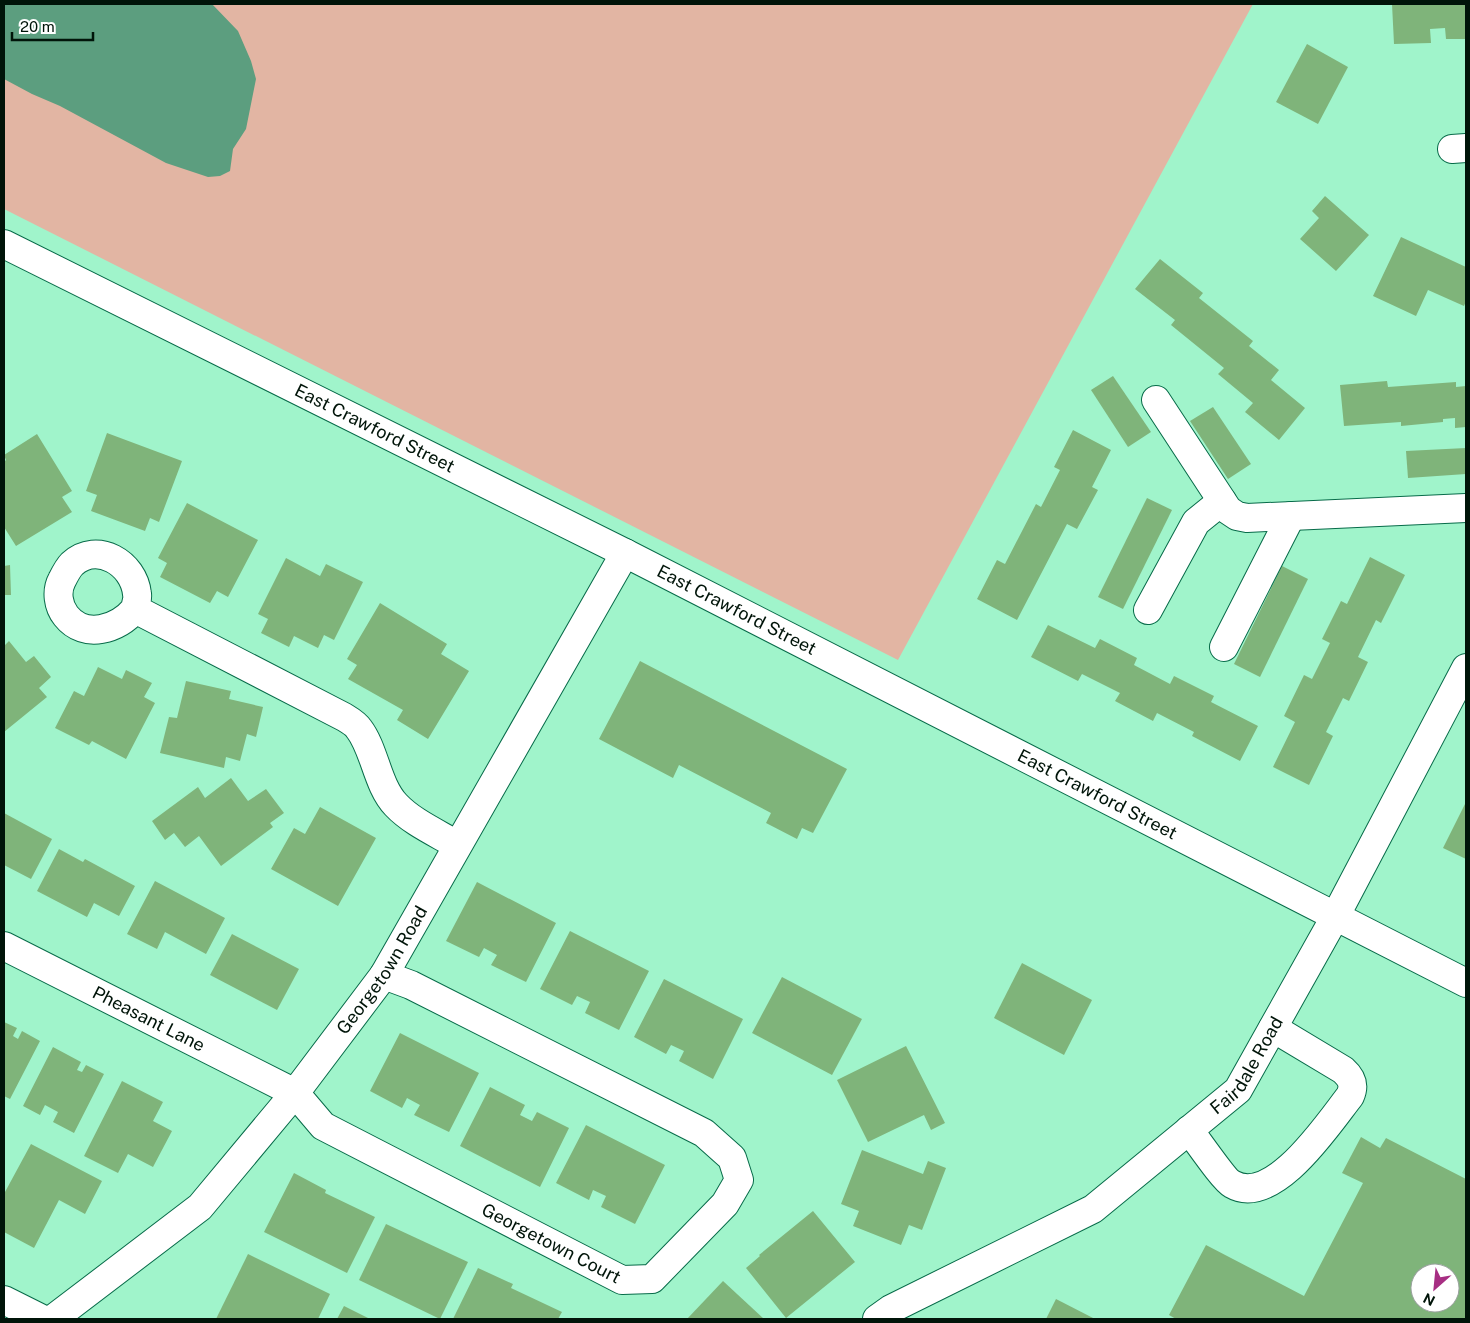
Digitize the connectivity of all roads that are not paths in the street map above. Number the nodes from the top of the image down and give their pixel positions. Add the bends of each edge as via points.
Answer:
1 (4, 244) edge
2 (1156, 400) dead end
3 (1222, 501) junction
4 (1466, 508) edge
5 (1291, 516) junction
6 (625, 553) junction
7 (135, 609) dead end
8 (1148, 610) dead end
9 (1224, 647) dead end
10 (1466, 668) edge
11 (457, 845) junction
12 (1335, 917) junction
13 (4, 946) edge
14 (384, 975) junction
15 (1466, 984) edge
16 (1273, 1028) junction
17 (295, 1092) junction
18 (1189, 1130) junction
19 (4, 1300) edge
20 (42, 1319) edge
21 (53, 1319) edge
22 (876, 1319) edge

1 - 6 street, East Crawford Street
2 - 3 street
3 - 5 street via 1237,516
3 - 8 street via 1196,522
4 - 5 street
5 - 9 street
6 - 11 street, Georgetown Road
6 - 12 street, East Crawford Street
7 - 11 street via 358,727 396,805
10 - 12 street, Fairdale Road
11 - 14 street, Georgetown Road
12 - 15 street, East Crawford Street
12 - 16 street, Fairdale Road
13 - 17 street, Pheasant Lane
14 - 17 street, Georgetown Road
14 - 17 street, Georgetown Court via 411,985 704,1133 732,1158 739,1180 725,1204 652,1279 622,1280 323,1126
16 - 18 street, Fairdale Road via 1238,1090
16 - 18 street via 1343,1070 1353,1082 1350,1096 1312,1144 1272,1182 1243,1189 1230,1184
17 - 21 street, Georgetown Road via 200,1207
18 - 22 street, Fairdale Road via 1093,1209
19 - 20 street

